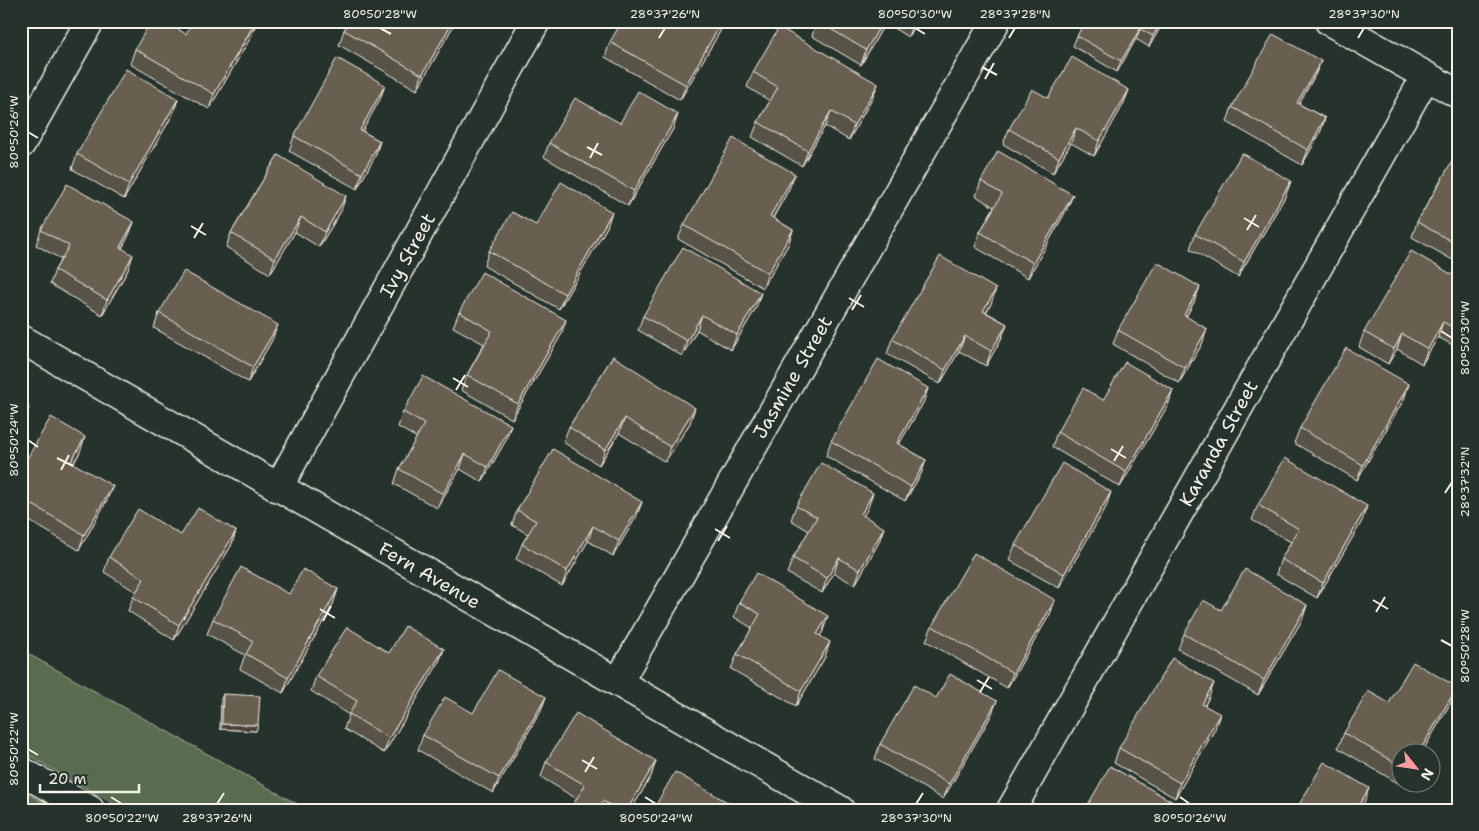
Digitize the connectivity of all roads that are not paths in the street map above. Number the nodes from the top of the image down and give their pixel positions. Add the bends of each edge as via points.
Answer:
1 (90, 21) edge
2 (536, 21) edge
3 (996, 21) edge
4 (1329, 21) edge
5 (1426, 76) junction
6 (1458, 94) edge
7 (21, 144) edge
8 (21, 339) edge
9 (278, 488) junction
10 (619, 681) junction
11 (21, 771) edge
12 (90, 810) edge
13 (840, 810) edge
14 (1011, 810) edge

1 - 7 street
2 - 9 street, Ivy Street
3 - 10 street, Jasmine Street
4 - 5 street
5 - 6 street
5 - 14 street, Karanda Street
8 - 9 street, Fern Avenue
9 - 10 street, Fern Avenue
10 - 13 street, Fern Avenue
11 - 12 street

